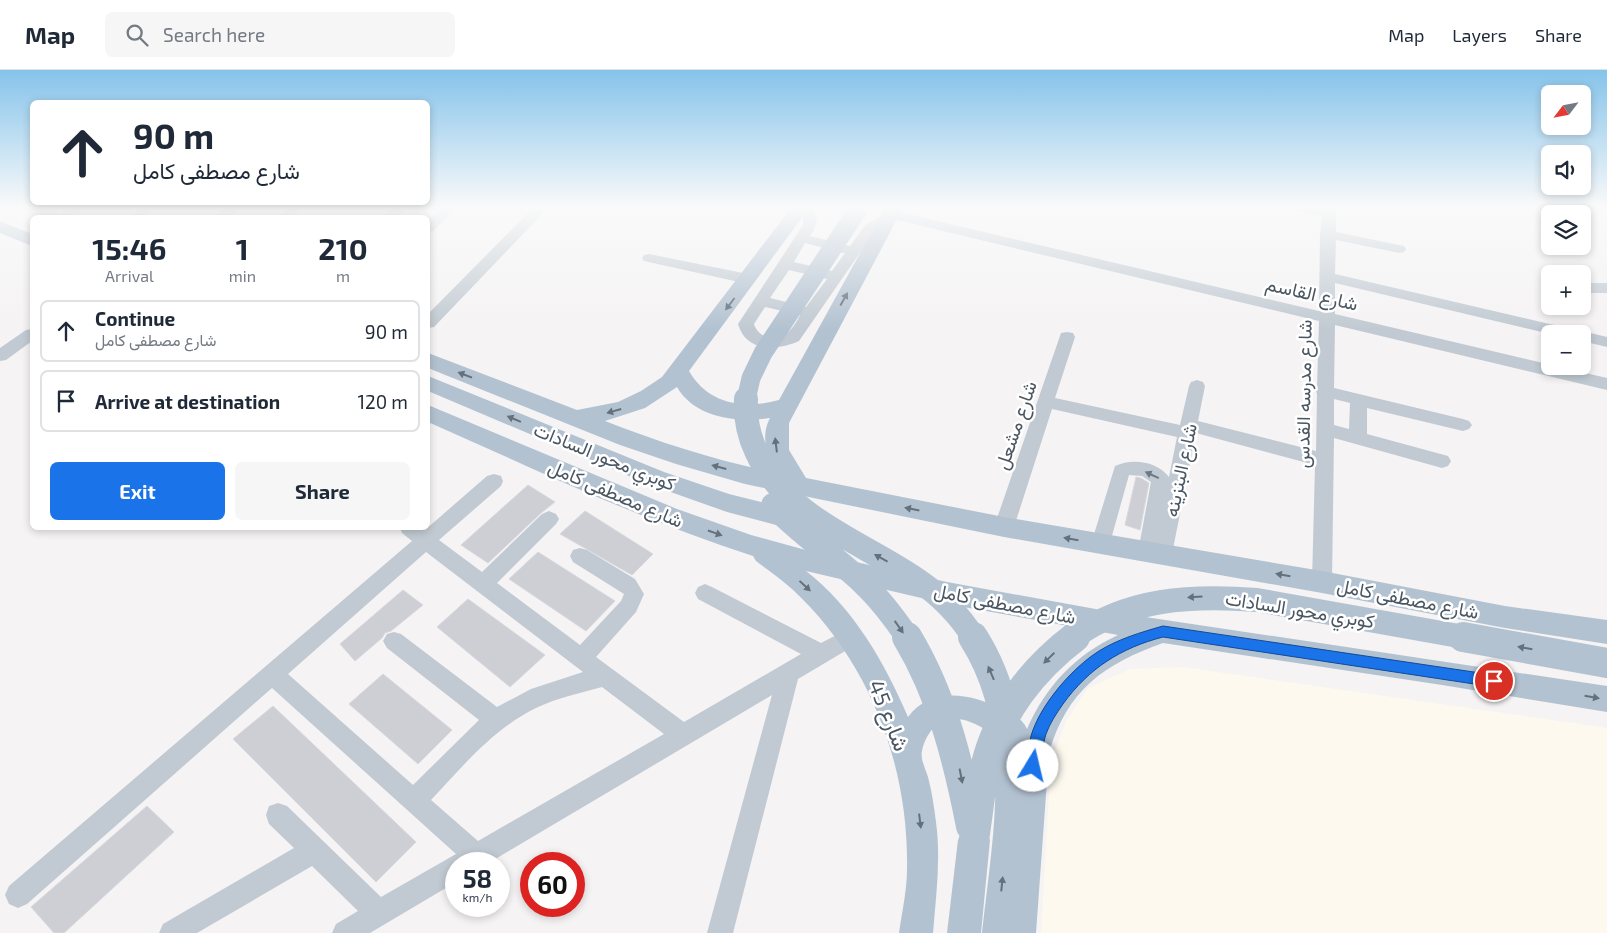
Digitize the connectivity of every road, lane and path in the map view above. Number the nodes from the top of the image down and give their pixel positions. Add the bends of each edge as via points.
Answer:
1 (500, 248) edge
2 (771, 248) edge
3 (795, 248) edge
4 (815, 248) edge
5 (832, 248) edge
6 (843, 248) edge
7 (856, 248) edge
8 (873, 248) edge
9 (1045, 248) edge
10 (1327, 248) edge
11 (1391, 248) edge
12 (1399, 250) dead end
13 (854, 251) junction
14 (649, 258) dead end
15 (784, 264) junction
16 (837, 276) junction
17 (1327, 277) junction
18 (748, 279) junction
19 (1607, 288) edge
20 (1591, 290) edge
21 (760, 301) junction
22 (812, 313) junction
23 (1326, 317) junction
24 (430, 320) edge
25 (1541, 327) edge
26 (30, 335) edge
27 (1067, 337) dead end
28 (1591, 338) edge
29 (1607, 342) edge
30 (0, 356) edge
31 (430, 361) edge
32 (679, 372) junction
33 (430, 384) edge
34 (1607, 384) edge
35 (1198, 386) dead end
36 (1324, 391) junction
37 (1358, 399) junction
38 (1046, 402) junction
39 (787, 406) junction
40 (430, 414) edge
41 (575, 418) junction
42 (1463, 425) dead end
43 (1188, 429) junction
44 (1324, 429) junction
45 (1358, 438) junction
46 (1323, 460) junction
47 (1442, 461) dead end
48 (494, 481) dead end
49 (799, 487) junction
50 (549, 519) dead end
51 (430, 525) edge
52 (824, 526) junction
53 (1004, 527) junction
54 (417, 534) edge
55 (1101, 544) junction
56 (753, 546) junction
57 (1155, 553) junction
58 (580, 556) dead end
59 (1322, 582) junction
60 (483, 584) junction
61 (705, 593) dead end
62 (1505, 616) junction
63 (1163, 632) junction
64 (1607, 632) edge
65 (850, 637) junction
66 (394, 641) dead end
67 (821, 654) junction
68 (582, 658) junction
69 (1607, 663) edge
70 (272, 674) junction
71 (788, 674) junction
72 (605, 676) junction
73 (1552, 689) junction
74 (1607, 699) edge
75 (496, 720) junction
76 (683, 735) junction
77 (907, 752) junction
78 (1034, 753) junction
79 (414, 801) junction
80 (278, 815) dead end
81 (974, 840) junction
82 (315, 850) junction
83 (456, 852) edge
84 (484, 852) edge
85 (445, 875) edge
86 (18, 895) dead end
87 (379, 914) junction
88 (172, 933) edge
89 (345, 933) edge
90 (720, 933) edge
91 (916, 933) edge
92 (964, 933) edge
93 (997, 933) edge
94 (1019, 933) edge

1 - 24 street
2 - 18 main road
3 - 15 street
4 -> 81 main road, كوبري محور السادات, bridge via 736,370 730,396 732,436 743,464 760,490 793,525 868,588 912,646 935,689 946,720 959,764
5 - 52 main road, كوبري محور السادات, bridge via 761,356 746,398 748,433 763,468 791,502
6 - 13 street
7 - 13 street
39 -> 8 main road
9 - 23 street, شارع القاسم
10 - 17 street, شارع مدرسه القدس
11 - 12 street
13 - 16 street
14 - 18 street
15 - 16 street
15 - 21 street
16 - 22 street
17 - 23 street, شارع مدرسه القدس
17 - 25 street
18 -> 32 main road
19 - 20 street
21 - 22 street
21 - 22 street via 746,324 751,336 766,343 793,337
23 - 34 street, شارع القاسم
23 - 36 street, شارع مدرسه القدس
26 - 30 street
27 - 38 street, شارع مشعل
28 - 29 street
41 -> 31 main road, شارع مصطفى كامل
32 - 39 main road via 693,394 720,409 756,413
32 -> 41 main road via 657,392 628,407
52 -> 33 main road, كوبري محور السادات, bridge via 743,508 656,478
35 - 43 street, شارع البنزينه
36 - 37 street
36 - 44 street, شارع مدرسه القدس
37 - 42 street
37 - 45 street
38 - 43 street
38 - 53 street, شارع مشعل
49 -> 39 main road via 778,456 774,441 778,423
40 -> 56 main road, شارع مصطفى كامل via 604,490
49 -> 41 main road, شارع مصطفى كامل via 684,458
43 - 46 street
43 - 57 street, شارع البنزينه
44 - 45 street
44 - 46 street, شارع مدرسه القدس
45 - 47 street
46 - 59 street, شارع مدرسه القدس
48 - 51 lane
53 -> 49 main road, شارع مصطفى كامل
50 - 60 street
93 -> 52 main road, كوبري محور السادات, bridge via 1010,818 1012,768 1006,721 994,678 963,622 935,593 904,571
55 -> 53 main road, شارع مصطفى كامل
54 - 60 street
54 - 70 lane
55 - 57 main road, شارع مصطفى كامل
57 -> 55 street via 1161,480 1155,474 1130,468 1121,471
56 - 63 main road, شارع مصطفى كامل via 982,600
56 -> 65 main road, شارع 45 via 808,588
59 -> 57 main road, شارع مصطفى كامل
58 - 68 street via 628,585 634,594 629,606
59 - 62 main road, شارع مصطفى كامل
60 - 68 street
61 - 67 street
62 - 64 main road, شارع مصطفى كامل
62 - 73 main road via 1536,627 1562,650 1568,663 1568,675 1563,684
63 - 73 main road, شارع مصطفى كامل
63 - 78 main road via 1122,645 1082,672 1047,715
65 - 67 street
65 - 77 main road, شارع 45 via 882,690
66 - 75 street
67 - 71 street
68 - 72 street
69 -> 81 main road, كوبري محور السادات, bridge via 1257,600 1200,597 1132,608 1093,623 1076,635 1045,662 1017,697 993,740
70 - 79 street
70 - 86 lane
71 - 76 street
71 - 90 street
72 - 75 street via 542,695 518,705
72 - 76 street
73 -> 74 main road, شارع مصطفى كامل
75 - 79 street
76 - 84 street
77 - 78 main road via 922,721 934,712 959,706 988,714 1013,731
77 -> 91 main road, شارع 45 via 922,836 923,869
78 - 94 main road
79 - 83 street
80 - 82 street
81 - 92 main road, كوبري محور السادات
82 - 87 street
82 - 88 street
85 - 87 street
87 - 89 street

